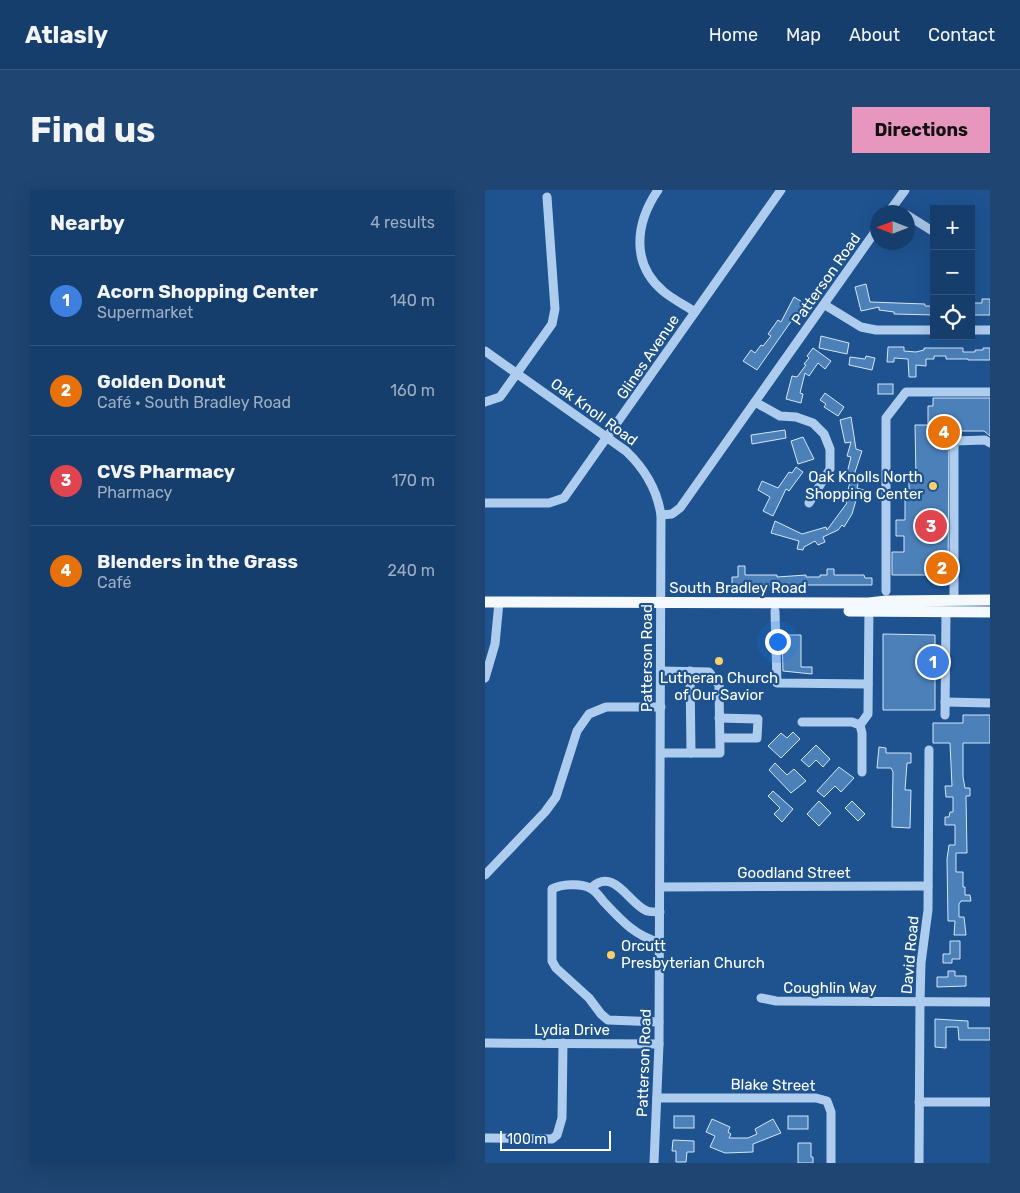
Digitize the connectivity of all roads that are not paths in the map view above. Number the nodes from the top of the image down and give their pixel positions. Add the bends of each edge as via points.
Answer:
1 (658, 190) edge
2 (781, 190) edge
3 (905, 190) edge
4 (547, 197) dead end
5 (895, 205) edge
6 (915, 220) edge
7 (930, 229) edge
8 (870, 239) edge
9 (825, 305) junction
10 (695, 312) junction
11 (930, 330) edge
12 (975, 330) edge
13 (990, 330) edge
14 (485, 351) edge
15 (518, 374) junction
16 (990, 392) edge
17 (485, 402) edge
18 (755, 402) junction
19 (609, 438) junction
20 (990, 443) edge
21 (485, 503) edge
22 (809, 503) dead end
23 (661, 515) junction
24 (886, 591) dead end
25 (896, 600) junction
26 (954, 600) junction
27 (990, 600) edge
28 (485, 602) edge
29 (499, 605) junction
30 (990, 605) edge
31 (661, 606) junction
32 (869, 607) junction
33 (485, 609) edge
34 (775, 610) junction
35 (946, 612) junction
36 (990, 612) edge
37 (661, 671) junction
38 (690, 671) junction
39 (485, 678) edge
40 (868, 684) junction
41 (945, 702) junction
42 (990, 703) edge
43 (661, 707) junction
44 (945, 715) dead end
45 (719, 718) junction
46 (802, 722) dead end
47 (859, 725) junction
48 (721, 738) junction
49 (929, 750) dead end
50 (661, 753) junction
51 (691, 753) junction
52 (862, 772) dead end
53 (485, 875) edge
54 (928, 886) junction
55 (660, 887) junction
56 (591, 888) junction
57 (660, 912) junction
58 (659, 942) junction
59 (761, 998) dead end
60 (920, 1002) junction
61 (990, 1002) edge
62 (659, 1022) junction
63 (485, 1043) edge
64 (563, 1043) junction
65 (659, 1044) junction
66 (657, 1098) junction
67 (919, 1102) junction
68 (990, 1102) edge
69 (485, 1138) edge
70 (654, 1163) edge
71 (831, 1163) edge
72 (919, 1163) edge

1 - 10 street via 645,211 639,251 643,264 662,290
2 - 10 street, Glines Avenue
3 - 5 street
4 - 15 street via 555,309 549,328
6 - 7 street
8 - 9 street, Patterson Road
9 - 11 street via 861,327
9 - 18 street, Patterson Road
10 - 19 street, Glines Avenue
12 - 13 street
14 - 15 street, Oak Knoll Road
15 - 17 street via 500,397
15 - 19 street, Oak Knoll Road
16 - 24 street via 906,392 886,418
18 - 22 street via 780,416 805,419 824,434 830,449 830,469
18 - 23 street, Patterson Road via 680,508 672,514
19 - 21 street, Glines Avenue via 569,492 557,502
19 - 23 street, Oak Knoll Road via 644,471 653,486
20 - 26 street via 985,440 954,441
23 - 31 street, Patterson Road
25 - 26 main road, South Bradley Road
25 - 32 main road, South Bradley Road
25 - 35 main road via 908,606 937,606
26 - 27 main road, South Bradley Road
28 - 29 main road, South Bradley Road
29 - 31 main road, South Bradley Road
29 - 33 main road, South Bradley Road
29 - 39 street via 495,644
30 - 35 main road via 956,607
31 - 32 main road, South Bradley Road
31 - 34 main road, South Bradley Road
31 - 37 street, Patterson Road
32 - 34 main road, South Bradley Road
32 - 35 main road, South Bradley Road
32 - 40 street
34 - 40 street via 777,683
35 - 36 main road, South Bradley Road
35 - 41 street
37 - 38 street
37 - 43 street, Patterson Road
38 - 45 street via 709,672 719,684
38 - 51 street
40 - 47 street via 868,714
41 - 42 street
41 - 44 street
43 - 50 street, Patterson Road
43 - 53 street via 607,708 589,714 577,731 556,798
45 - 48 street
45 - 48 street via 758,718 757,738
46 - 47 street via 852,722
47 - 52 street via 863,733
48 - 51 street via 720,753
49 - 54 street, David Road
50 - 51 street
50 - 55 street, Patterson Road
54 - 55 street, Goodland Street
54 - 60 street, David Road
55 - 57 street, Patterson Road
56 - 57 street via 604,881 612,882 647,911
56 - 58 street via 630,928 646,939
56 - 62 street via 579,885 552,889 552,961 609,1020
57 - 58 street, Patterson Road
58 - 62 street, Patterson Road
59 - 60 street, Coughlin Way via 776,1001
60 - 61 street, Coughlin Way
60 - 67 street, David Road
62 - 65 street, Patterson Road
63 - 64 street, Lydia Drive
64 - 65 street, Lydia Drive
64 - 69 street via 562,1118 557,1135 552,1139
65 - 66 street, Patterson Road
66 - 70 street, Patterson Road
66 - 71 street, Blake Street via 817,1098 827,1101 831,1112
67 - 68 street
67 - 72 street, David Road

